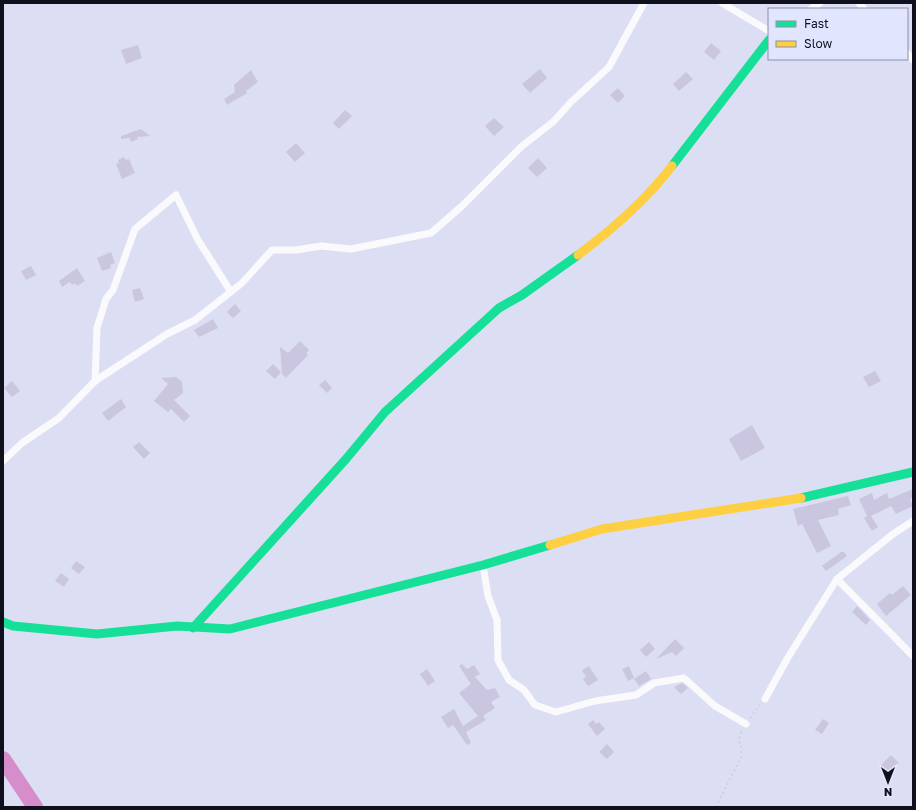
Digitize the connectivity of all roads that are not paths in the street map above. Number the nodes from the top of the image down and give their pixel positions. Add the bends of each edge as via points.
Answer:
1 (644, 3) edge
2 (722, 3) edge
3 (768, 30) edge
4 (768, 41) edge
5 (231, 292) junction
6 (95, 382) junction
7 (3, 461) edge
8 (913, 472) edge
9 (913, 521) edge
10 (483, 565) junction
11 (837, 579) junction
12 (3, 622) edge
13 (192, 628) junction
14 (913, 656) edge
15 (765, 699) road end
16 (746, 724) road end

1 - 5 street via 609,67 553,122 522,146 431,233 351,249 321,246 272,250
2 - 3 street
4 - 13 street via 656,187 605,235 522,295 499,308 385,412 346,459
5 - 6 street via 195,320 167,334
5 - 6 street via 198,240 176,194 135,229 97,328
6 - 7 street via 59,418 22,443
8 - 10 street via 811,496 602,529
9 - 11 street
10 - 13 street via 230,629
10 - 16 street via 488,596 497,620 498,660 509,680 524,690 535,705 556,712 595,701 636,695 654,683 684,678 715,706
11 - 14 street
11 - 15 street
12 - 13 street via 13,626 97,634 177,626

